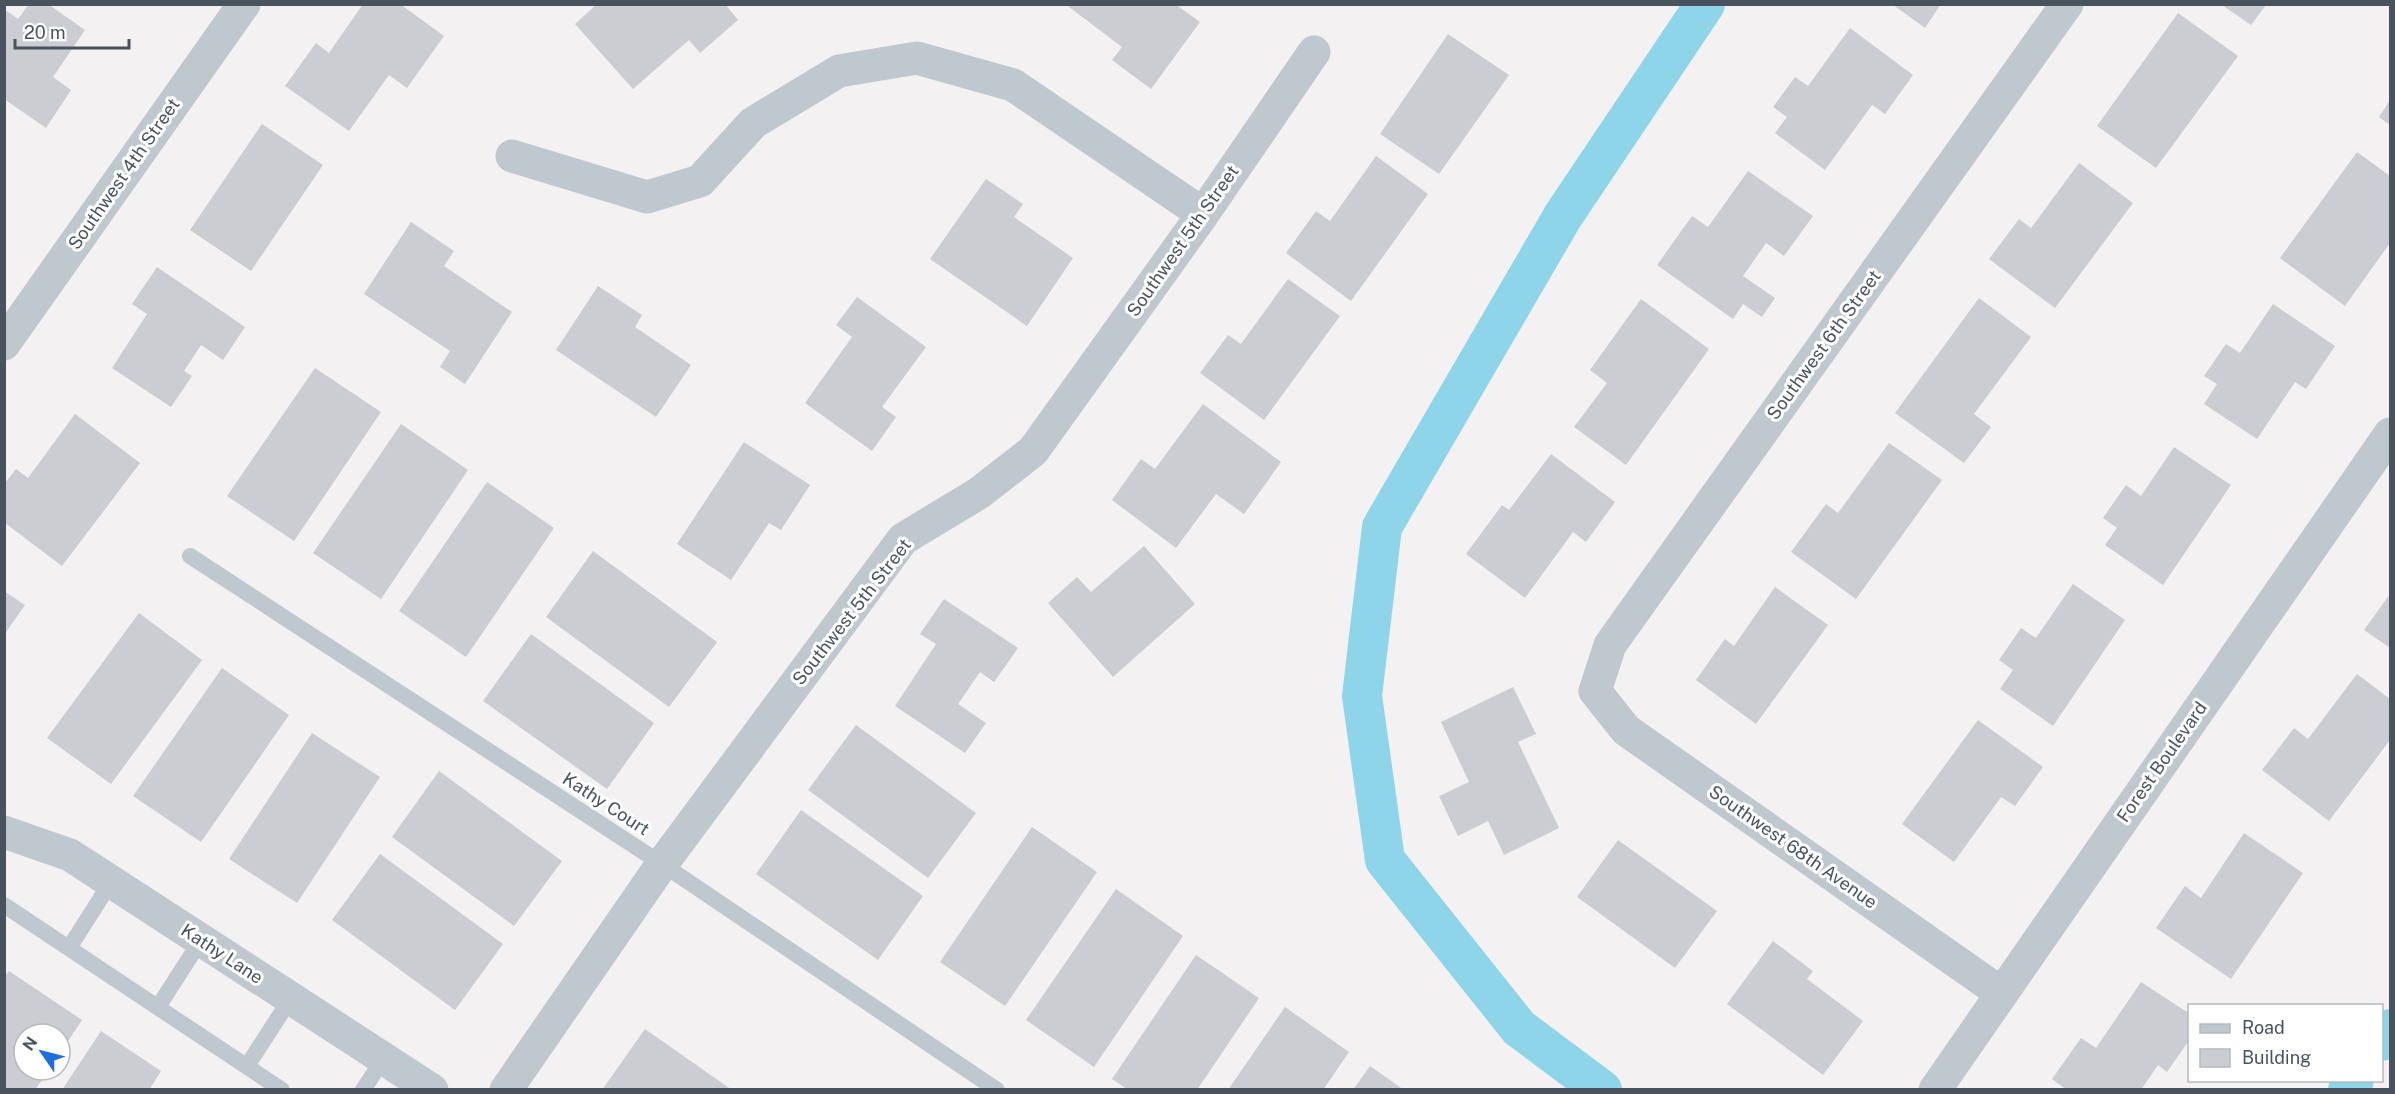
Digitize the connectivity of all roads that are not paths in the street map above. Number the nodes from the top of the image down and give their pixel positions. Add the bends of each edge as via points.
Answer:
1 (244, 4) edge
2 (2067, 4) edge
3 (1314, 52) dead end
4 (513, 156) dead end
5 (1203, 214) junction
6 (4, 344) edge
7 (2391, 434) edge
8 (190, 556) dead end
9 (1595, 692) joint
10 (5, 835) edge
11 (662, 864) junction
12 (111, 882) junction
13 (4, 905) edge
14 (201, 940) junction
15 (69, 948) junction
16 (2001, 993) junction
17 (291, 998) junction
18 (158, 1008) junction
19 (384, 1058) junction
20 (247, 1066) junction
21 (282, 1089) edge
22 (363, 1089) edge
23 (432, 1089) edge
24 (506, 1089) edge
25 (997, 1089) edge
26 (1935, 1089) edge

1 - 6 street, Southwest 4th Street
2 - 9 street, Southwest 6th Street via 1610,645
3 - 5 street, Southwest 5th Street
4 - 5 street via 647,197 700,181 753,123 839,71 917,58 1013,85
5 - 11 street, Southwest 5th Street via 1033,451 980,493 903,539
7 - 16 street, Forest Boulevard
8 - 11 lane, Kathy Court
9 - 16 street, Southwest 68th Avenue via 1626,730
10 - 12 street, Kathy Lane via 70,855
11 - 24 street, Southwest 5th Street
11 - 25 lane, Kathy Court
12 - 14 street, Kathy Lane
12 - 15 lane
13 - 15 lane
14 - 17 street, Kathy Lane
14 - 18 lane
15 - 18 lane
16 - 26 street, Forest Boulevard
17 - 19 street, Kathy Lane
17 - 20 lane
18 - 20 lane
19 - 22 lane
19 - 23 street, Kathy Lane
20 - 21 lane

